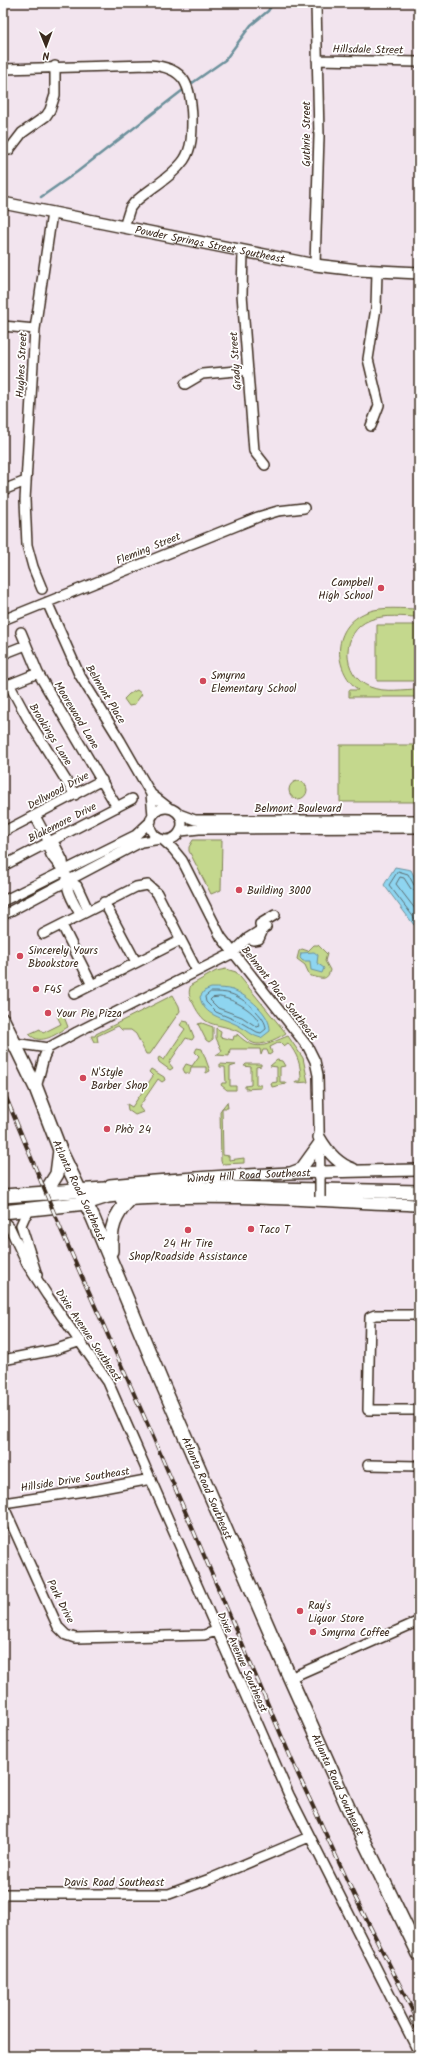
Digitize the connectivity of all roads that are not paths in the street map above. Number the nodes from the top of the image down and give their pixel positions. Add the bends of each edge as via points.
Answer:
1 (316, 3) edge
2 (317, 60) junction
3 (419, 62) edge
4 (55, 66) junction
5 (3, 68) edge
6 (9, 150) dead end
7 (3, 203) edge
8 (52, 213) junction
9 (124, 227) junction
10 (243, 251) junction
11 (315, 265) junction
12 (377, 271) junction
13 (419, 272) edge
14 (3, 326) edge
15 (35, 329) junction
16 (248, 370) junction
17 (185, 384) dead end
18 (371, 426) dead end
19 (265, 465) dead end
20 (26, 480) junction
21 (3, 490) edge
22 (304, 508) dead end
23 (42, 589) dead end
24 (47, 602) junction
25 (3, 620) edge
26 (21, 632) dead end
27 (26, 645) junction
28 (3, 654) edge
29 (38, 673) junction
30 (6, 686) edge
31 (102, 780) junction
32 (151, 794) junction
33 (75, 795) junction
34 (132, 799) dead end
35 (117, 807) junction
36 (169, 808) junction
37 (179, 814) junction
38 (35, 816) junction
39 (152, 818) junction
40 (419, 820) edge
41 (419, 828) edge
42 (3, 832) edge
43 (180, 832) junction
44 (162, 839) junction
45 (49, 842) junction
46 (182, 860) junction
47 (3, 866) edge
48 (66, 875) junction
49 (3, 901) edge
50 (104, 902) junction
51 (84, 912) junction
52 (3, 915) edge
53 (275, 915) dead end
54 (62, 925) junction
55 (43, 934) dead end
56 (181, 940) junction
57 (233, 953) junction
58 (136, 962) junction
59 (198, 971) junction
60 (92, 985) junction
61 (74, 994) dead end
62 (3, 1020) edge
63 (14, 1043) junction
64 (48, 1048) junction
65 (36, 1088) junction
66 (319, 1140) junction
67 (60, 1150) junction
68 (419, 1170) edge
69 (359, 1171) junction
70 (291, 1172) junction
71 (320, 1175) junction
72 (419, 1186) edge
73 (80, 1190) junction
74 (419, 1192) edge
75 (45, 1193) junction
76 (6, 1194) edge
77 (320, 1199) junction
78 (129, 1200) junction
79 (86, 1203) junction
80 (419, 1205) edge
81 (31, 1209) junction
82 (3, 1212) edge
83 (3, 1221) edge
84 (111, 1259) junction
85 (40, 1284) junction
86 (419, 1315) edge
87 (81, 1341) junction
88 (3, 1360) edge
89 (419, 1410) edge
90 (368, 1465) dead end
91 (419, 1466) edge
92 (151, 1479) junction
93 (3, 1504) edge
94 (419, 1621) edge
95 (216, 1631) junction
96 (290, 1678) junction
97 (309, 1837) junction
98 (3, 1894) edge
99 (419, 1954) edge
100 (419, 2053) edge

1 - 2 street, Guthrie Street
2 - 3 street, Hillsdale Street
2 - 11 street, Guthrie Street via 319,136
4 - 5 street
4 - 6 street via 55,95 50,110 46,116 22,133
4 - 9 street via 156,65 175,72 189,88 192,98 192,135 187,154 174,171 134,203
7 - 8 street, Powder Springs Street Southeast
8 - 9 street, Powder Springs Street Southeast
8 - 15 street, Hughes Street
9 - 10 street, Powder Springs Street Southeast
10 - 11 street, Powder Springs Street Southeast
10 - 16 street, Grady Street via 242,294
11 - 12 street, Powder Springs Street Southeast
12 - 13 street, Powder Springs Street Southeast
12 - 18 street via 376,308 368,364 380,405
14 - 15 street
15 - 20 street, Hughes Street
16 - 17 street via 202,374
16 - 19 street, Grady Street via 254,451
20 - 21 street
20 - 23 street, Hughes Street via 27,545
22 - 24 street, Fleming Street via 258,516
24 - 25 street, Fleming Street
24 - 32 street, Belmont Place via 79,674
26 - 27 street, Moorewood Lane
27 - 28 street
27 - 29 street, Moorewood Lane
29 - 30 street
29 - 31 street, Moorewood Lane
30 - 33 street, Brookings Lane
31 - 33 street, Dellwood Drive
31 - 35 street, Moorewood Lane
32 - 36 street, Belmont Place
32 - 39 street, Belmont Place
33 - 38 street, Dellwood Drive
34 - 35 street, Blakemore Drive
35 - 45 street, Blakemore Drive
36 - 37 street
36 - 39 street via 160,809
37 - 40 street, Belmont Boulevard via 195,820
37 - 43 street via 182,823
38 - 42 street, Dellwood Drive
38 - 45 street
39 - 44 street via 152,830
39 - 48 street via 136,835
41 - 43 street, Belmont Boulevard via 199,829
43 - 44 street via 172,839
43 - 46 street, Belmont Place Southeast
44 - 46 street, Belmont Place Southeast
44 - 48 street via 141,842
45 - 47 street, Blakemore Drive
45 - 48 street via 55,845 63,861
46 - 57 street, Belmont Place Southeast via 219,933
48 - 49 street
48 - 51 street via 68,890
48 - 52 street
50 - 51 street
50 - 56 street via 136,887 148,885 157,893
50 - 58 street
51 - 54 street
53 - 57 street via 260,924 263,928 259,939 248,938
54 - 55 street
54 - 60 street
56 - 58 street
56 - 59 street
57 - 59 street
57 - 66 street, Belmont Place Southeast via 308,1047 315,1061 318,1075
58 - 60 street
59 - 64 street
60 - 61 street
62 - 63 main road, Atlanta Road Southeast
63 - 64 street
63 - 65 main road, Atlanta Road Southeast
64 - 65 street
65 - 67 main road, Atlanta Road Southeast
66 - 69 street via 344,1166
66 - 70 street via 301,1169
66 - 71 street, Belmont Place Southeast
67 - 73 main road, Atlanta Road Southeast
67 - 75 main road via 57,1174
68 - 69 street, Windy Hill Road Southeast
69 - 71 street, Windy Hill Road Southeast
70 - 71 street, Windy Hill Road Southeast
70 - 73 street, Windy Hill Road Southeast via 175,1179
71 - 77 street, Belmont Place Southeast, bridge
72 - 73 main road, Windy Hill Road Southeast via 226,1182
73 - 75 main road, Windy Hill Road Southeast
73 - 79 main road, Atlanta Road Southeast
74 - 79 main road, Windy Hill Road Southeast via 229,1188 143,1192 108,1196
75 - 76 main road, Windy Hill Road Southeast
77 - 78 street, Windy Hill Road Southeast via 225,1197
77 - 80 street, Windy Hill Road Southeast
78 - 79 street, Windy Hill Road Southeast
78 - 84 main road via 112,1223
79 - 81 main road, Windy Hill Road Southeast
79 - 84 main road, Atlanta Road Southeast
81 - 82 main road, Windy Hill Road Southeast
81 - 85 street, Dixie Avenue Southeast via 22,1220 22,1229
83 - 85 street, Dixie Avenue Southeast via 10,1228 27,1264
84 - 96 main road, Atlanta Road Southeast
85 - 87 street, Dixie Avenue Southeast
86 - 89 street via 370,1317 368,1410
87 - 88 street via 54,1350
87 - 92 street, Dixie Avenue Southeast via 108,1382
90 - 91 street
92 - 93 street, Hillside Drive Southeast
92 - 95 street, Dixie Avenue Southeast
93 - 95 street, Park Drive via 58,1626 66,1636 75,1638 204,1635
94 - 96 street
95 - 97 street, Dixie Avenue Southeast
96 - 99 main road, Atlanta Road Southeast via 351,1814
97 - 98 street, Davis Road Southeast via 169,1894
97 - 100 street, Dixie Avenue Southeast

